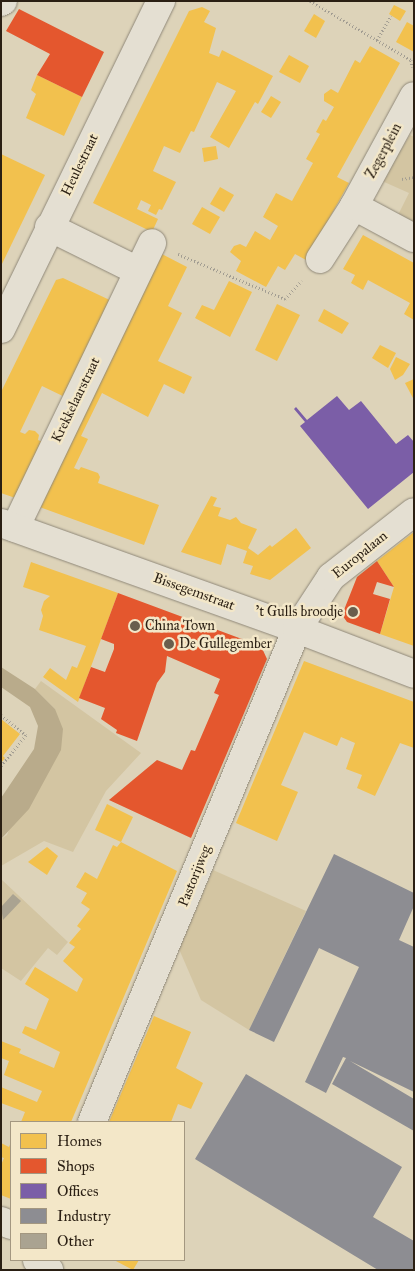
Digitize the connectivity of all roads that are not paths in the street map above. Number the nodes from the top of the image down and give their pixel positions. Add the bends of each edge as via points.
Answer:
1 (161, 1) edge
2 (414, 96) edge
3 (354, 206) junction
4 (50, 228) junction
5 (414, 238) edge
6 (152, 243) road end
7 (320, 259) road end
8 (138, 271) junction
9 (1, 330) edge
10 (414, 512) edge
11 (8, 526) edge
12 (297, 629) junction
13 (414, 674) edge
14 (92, 1121) edge
15 (37, 1261) edge
16 (49, 1270) edge

1 - 4 street, Heulestraat
2 - 3 street, Zegerplein
3 - 5 street
3 - 7 street, Zegerplein
4 - 8 street
4 - 9 street, Heulestraat
6 - 8 street, Krekkelaarstraat
8 - 11 street, Krekkelaarstraat
10 - 12 street, Europalaan via 331,577
11 - 12 street, Bissegemstraat
12 - 13 street, Bissegemstraat
12 - 14 street, Pastorijweg
15 - 16 street

